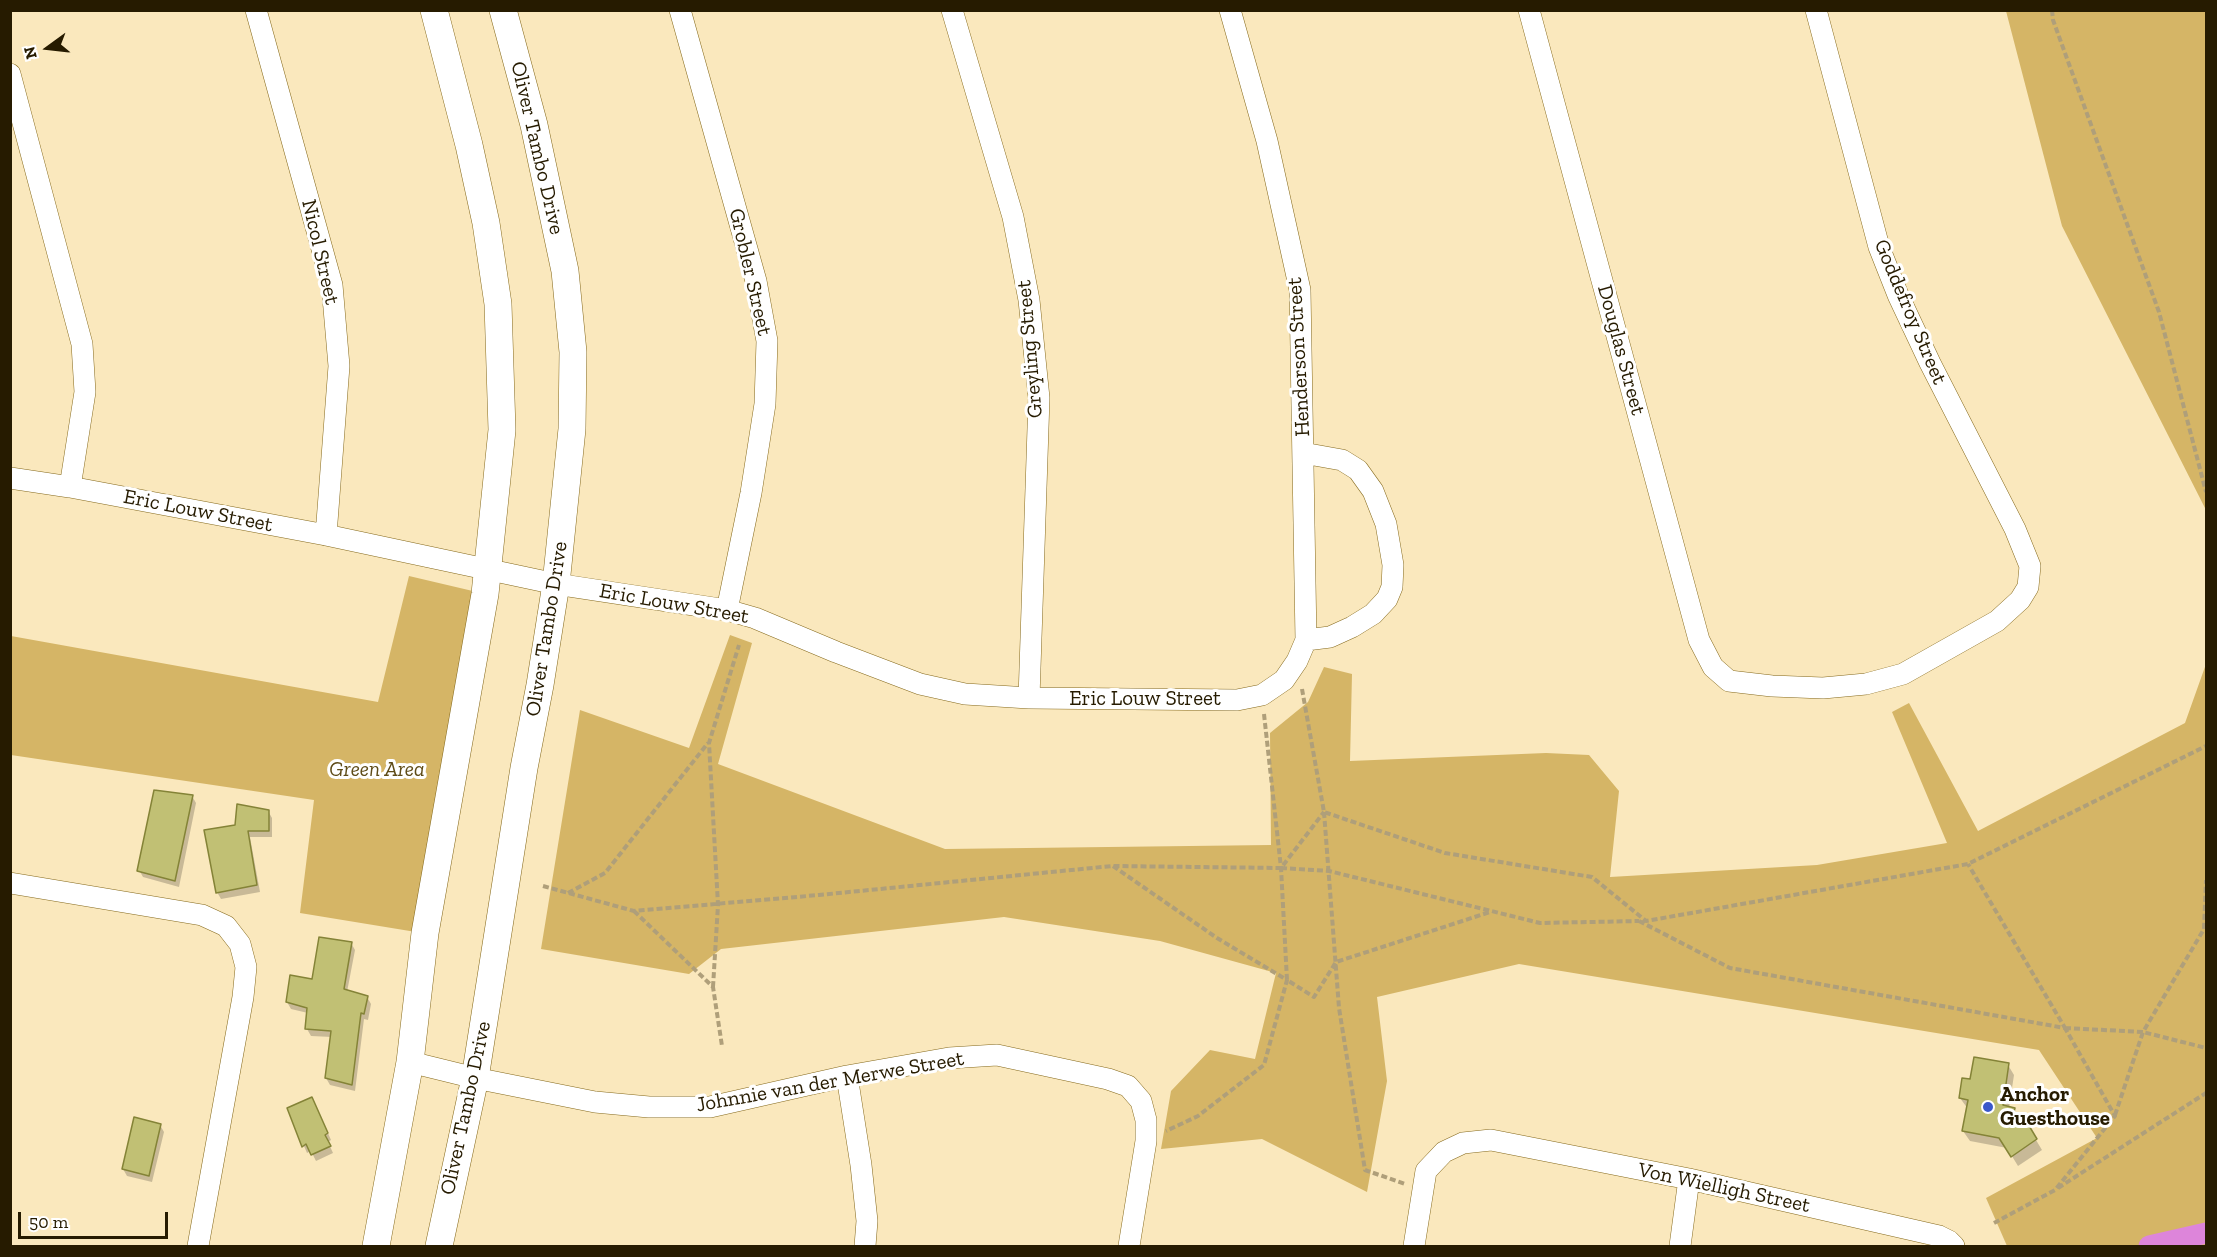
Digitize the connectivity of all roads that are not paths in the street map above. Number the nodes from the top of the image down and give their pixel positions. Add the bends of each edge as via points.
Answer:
1 (256, 10) edge
2 (434, 10) edge
3 (502, 10) edge
4 (680, 10) edge
5 (952, 10) edge
6 (1230, 10) edge
7 (1529, 10) edge
8 (1816, 10) edge
9 (10, 74) edge
10 (1303, 453) junction
11 (10, 478) edge
12 (70, 487) junction
13 (326, 535) junction
14 (2030, 566) joint
15 (489, 569) junction
16 (556, 584) junction
17 (727, 610) junction
18 (1306, 640) junction
19 (1029, 698) junction
20 (10, 883) edge
21 (410, 1062) junction
22 (847, 1076) junction
23 (475, 1078) junction
24 (1689, 1179) junction
25 (198, 1246) edge
26 (376, 1246) edge
27 (439, 1246) edge
28 (865, 1246) edge
29 (1129, 1246) edge
30 (1414, 1246) edge
31 (1680, 1246) edge
32 (1954, 1246) edge

1 - 13 street, Nicol Street via 332,285 339,366
2 - 15 street via 486,223 498,304 502,430
3 - 16 street, Oliver Tambo Drive via 534,125 565,271 573,352 572,429
4 - 17 street, Grobler Street via 756,281 767,341 763,416
5 - 19 street, Greyling Street via 1013,217 1029,300 1038,398
6 - 10 street, Henderson Street via 1267,141 1300,290
7 - 14 street, Douglas Street via 1699,640 1713,667 1729,681 1823,688 1866,684 1903,674 1997,621 2028,587
8 - 14 street, Goddefroy Street via 1879,247 1929,363 2015,529
9 - 12 street via 82,344 85,392
10 - 18 street, Henderson Street
10 - 18 street via 1335,458 1359,470 1373,491 1386,524 1394,565 1387,599 1373,614 1330,637
11 - 12 street, Eric Louw Street
12 - 13 street, Eric Louw Street
13 - 15 street, Eric Louw Street
15 - 16 street, Eric Louw Street
15 - 21 street via 425,933
16 - 17 street, Eric Louw Street
16 - 23 street, Oliver Tambo Drive
17 - 19 street, Eric Louw Street via 920,684 965,694
18 - 19 street, Eric Louw Street via 1284,680 1262,695 1238,700
20 - 25 street via 202,915 226,926 240,944 246,967 243,997
21 - 23 street, Johnnie van der Merwe Street
21 - 26 street
22 - 23 street, Johnnie van der Merwe Street via 710,1107 595,1102
22 - 28 street via 867,1221
22 - 29 street, Johnnie van der Merwe Street via 949,1058 997,1055 1128,1086 1141,1101 1146,1120
23 - 27 street, Oliver Tambo Drive
24 - 30 street, Von Wielligh Street via 1491,1140 1463,1143 1444,1152 1426,1171
24 - 31 street
24 - 32 street, Von Wielligh Street via 1939,1236

